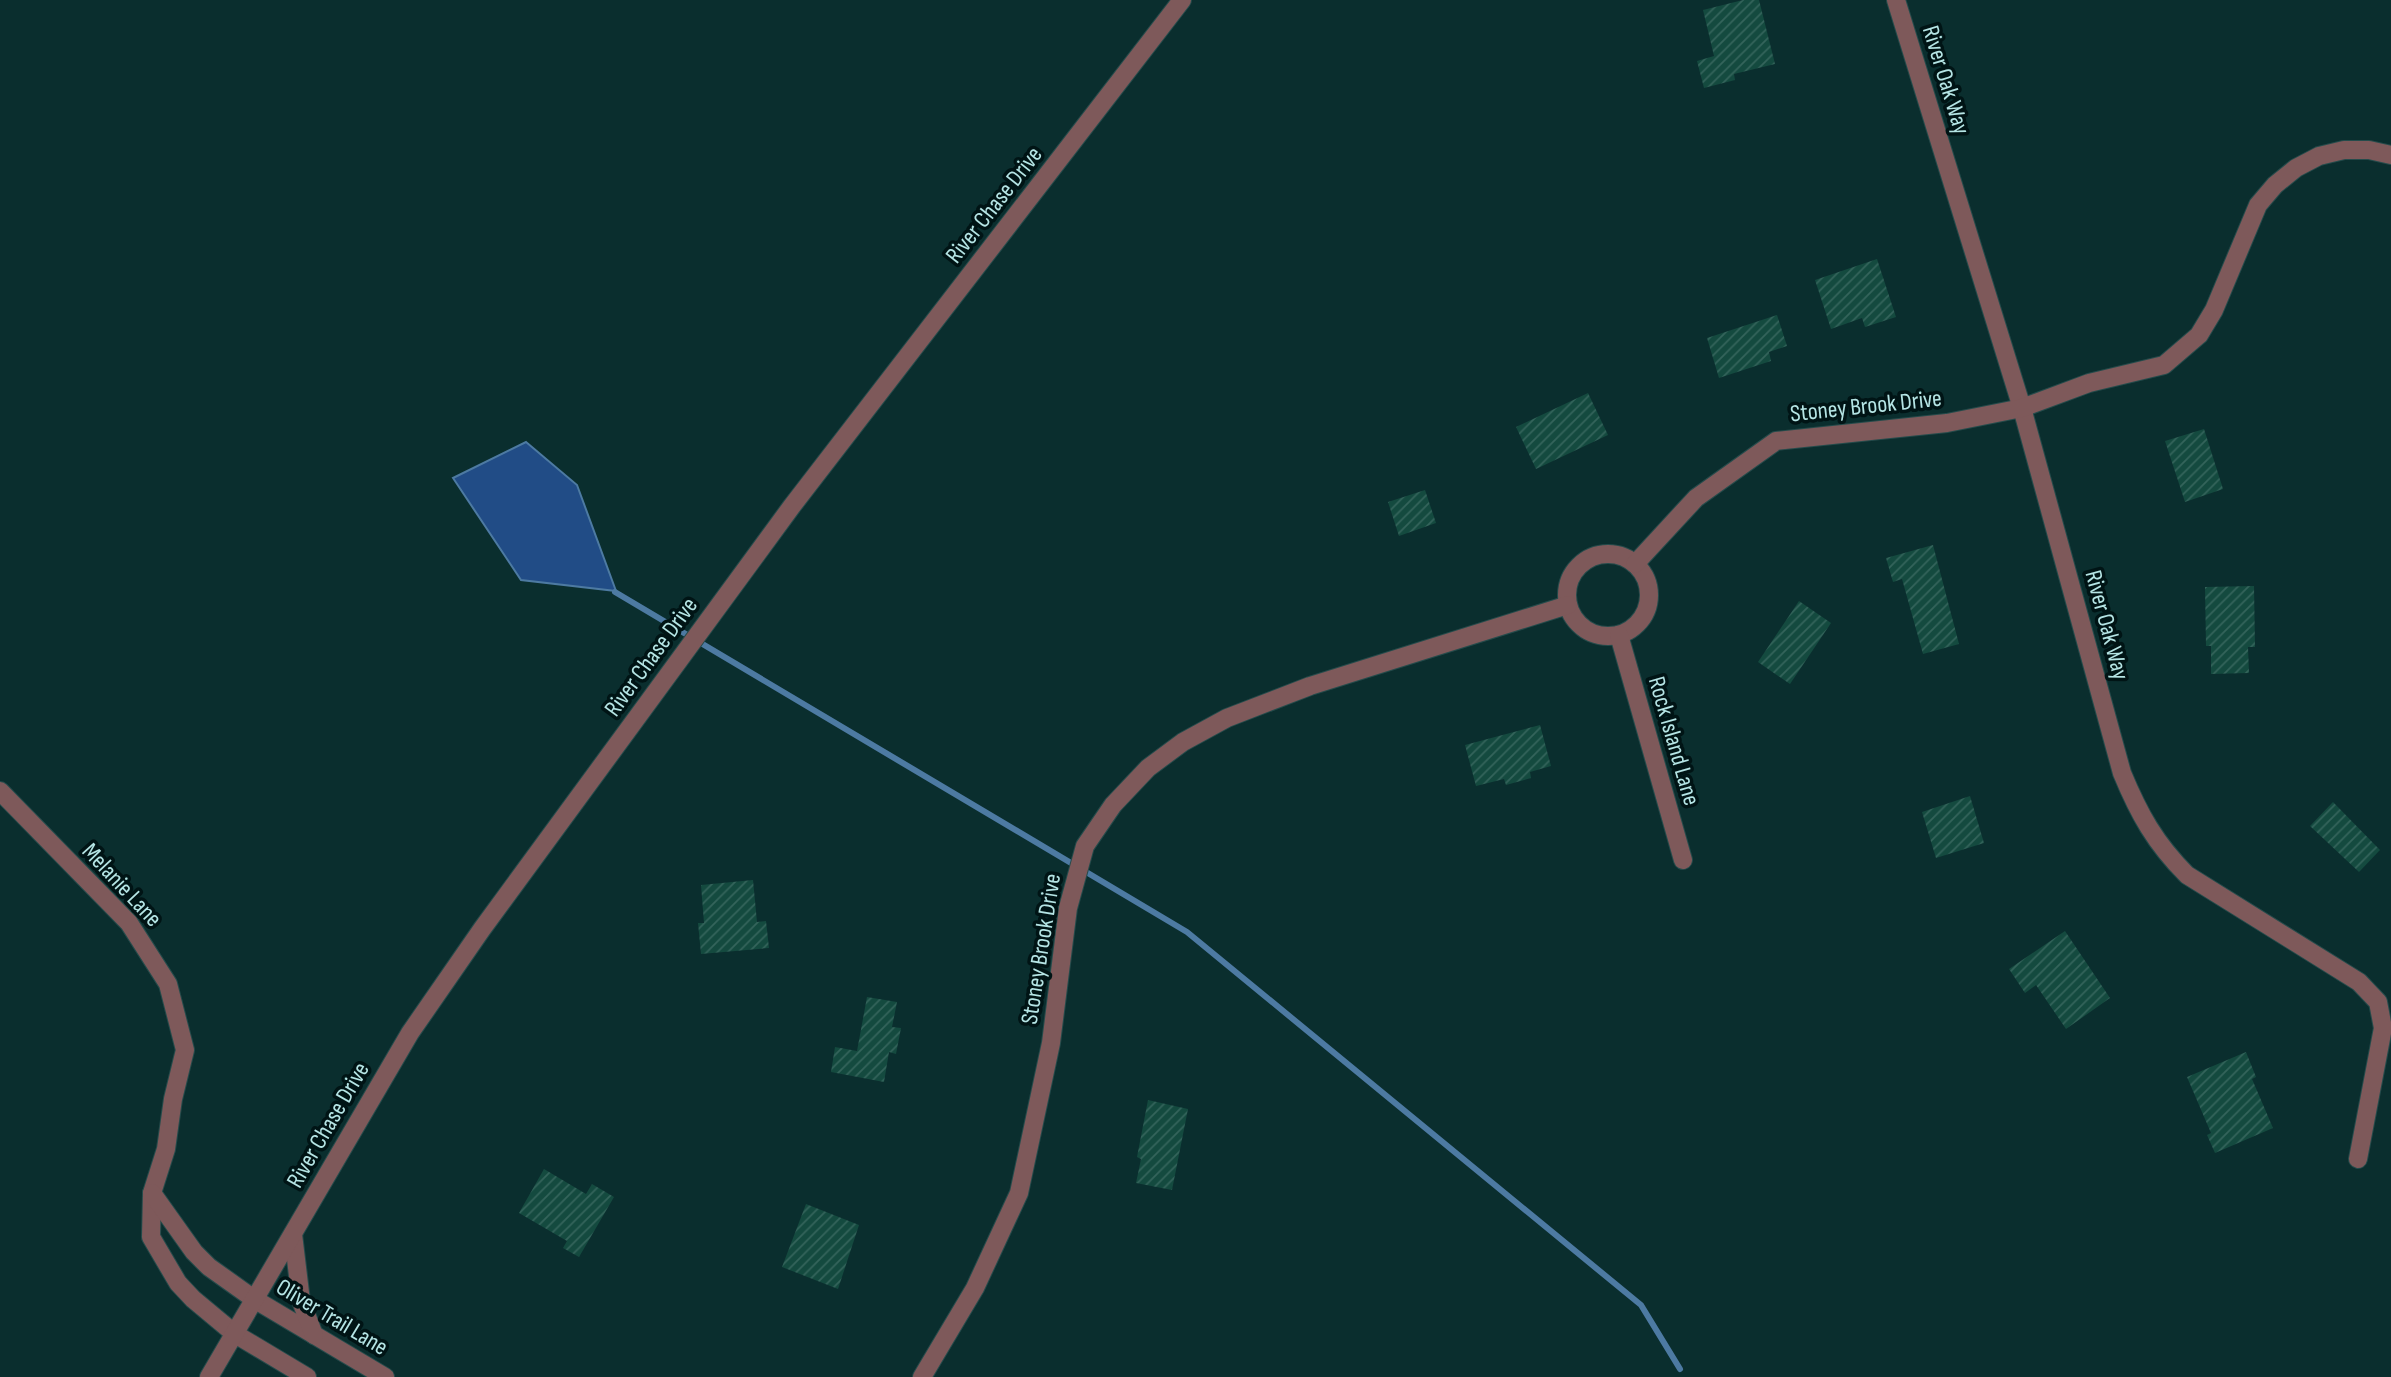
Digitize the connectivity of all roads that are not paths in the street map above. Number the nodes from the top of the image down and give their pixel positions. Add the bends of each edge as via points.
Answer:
1 (1182, 0) edge
2 (1896, 0) edge
3 (2391, 155) edge
4 (2022, 408) junction
5 (1636, 564) junction
6 (1568, 605) junction
7 (1619, 635) junction
8 (0, 791) edge
9 (1683, 860) dead end
10 (2384, 999) edge
11 (2358, 1159) dead end
12 (152, 1192) junction
13 (293, 1234) junction
14 (254, 1299) junction
15 (235, 1334) junction
16 (314, 1335) junction
17 (209, 1377) edge
18 (307, 1377) edge
19 (385, 1377) edge
20 (922, 1377) edge

1 - 13 street, River Chase Drive via 792,506 482,929 410,1033
2 - 4 street, River Oak Way
3 - 4 street, Stoney Brook Drive via 2344,149 2319,156 2274,185 2258,205 2200,335 2164,365 2089,383
4 - 5 street, Stoney Brook Drive via 1947,423 1776,440 1696,498
4 - 10 street, River Oak Way via 2122,773 2141,818 2187,875
5 - 6 street via 1612,553 1586,559 1569,579
5 - 7 street via 1648,586 1646,610 1640,621
6 - 7 street via 1582,627 1593,634
6 - 20 street, Stoney Brook Drive via 1310,686 1227,718 1148,768 1113,804 1085,846 1068,908 1051,1043 1019,1193 975,1288
7 - 9 street, Rock Island Lane
8 - 12 street, Melanie Lane via 129,923 168,984 185,1050 166,1149
10 - 11 street, River Oak Way via 2383,1028
12 - 14 street via 194,1252
12 - 15 street, Melanie Lane via 152,1237 193,1299
13 - 14 street, River Chase Drive
13 - 16 street via 302,1301
14 - 15 street, River Chase Drive
14 - 16 street, Oliver Trail Lane
15 - 17 street, River Chase Drive
15 - 18 street
16 - 19 street, Oliver Trail Lane

